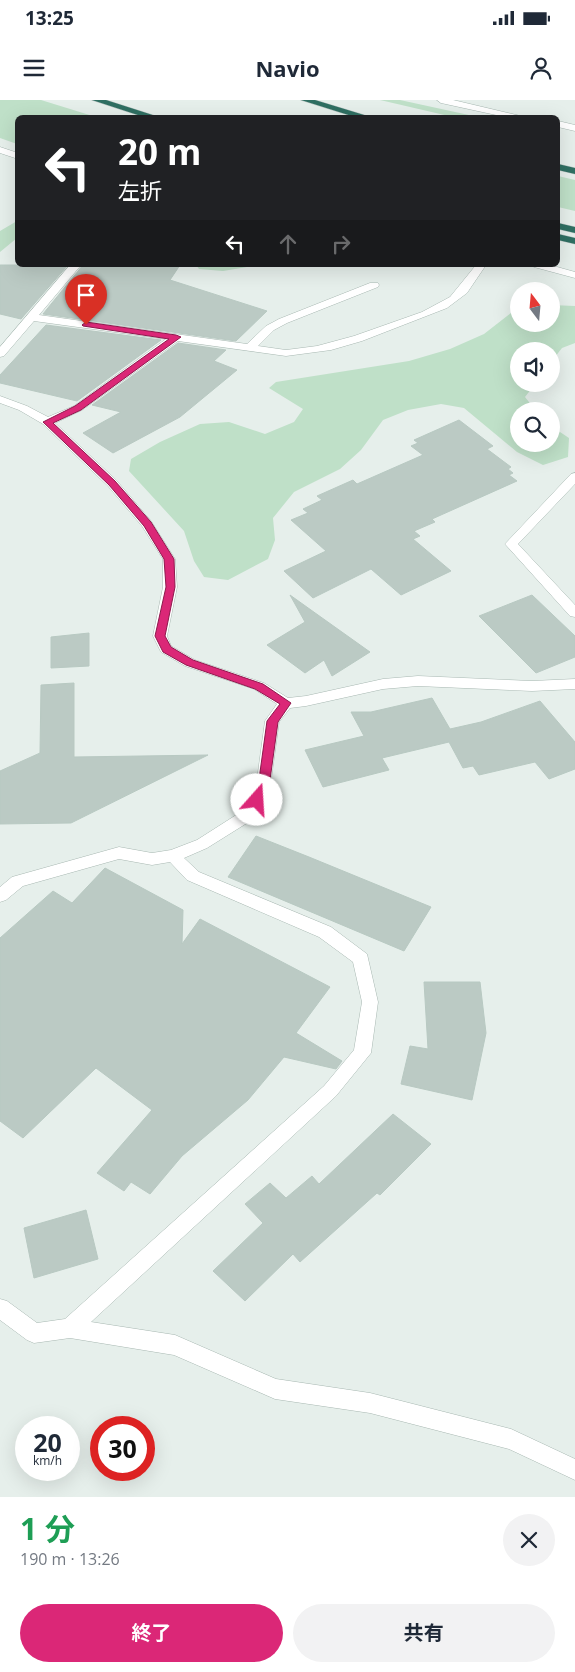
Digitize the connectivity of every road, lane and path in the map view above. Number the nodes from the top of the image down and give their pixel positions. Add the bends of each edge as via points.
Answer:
1 (96, 100) edge
2 (305, 100) edge
3 (441, 100) edge
4 (148, 115) edge
5 (359, 115) edge
6 (511, 115) edge
7 (560, 124) edge
8 (575, 128) edge
9 (0, 150) edge
10 (15, 155) edge
11 (560, 167) edge
12 (575, 171) edge
13 (560, 226) edge
14 (575, 230) edge
15 (560, 237) edge
16 (575, 241) edge
17 (74, 267) edge
18 (480, 267) edge
19 (545, 267) edge
20 (575, 275) edge
21 (374, 285) dead end
22 (31, 317) junction
23 (176, 337) junction
24 (250, 347) junction
25 (0, 354) edge
26 (0, 400) edge
27 (48, 422) junction
28 (575, 477) edge
29 (575, 613) edge
30 (575, 684) edge
31 (286, 703) junction
32 (173, 856) junction
33 (0, 896) edge
34 (0, 1308) edge
35 (70, 1328) junction
36 (575, 1470) edge

1 - 4 highway
2 - 5 highway
3 - 6 street
7 - 8 street
9 - 10 street
11 - 12 highway
13 - 14 highway
15 - 16 highway
17 - 22 street
18 - 24 street via 466,287 450,302 334,348 286,352
19 - 20 street
21 - 24 street via 270,328
22 - 23 street
22 - 25 street
23 - 24 street
23 - 27 street via 78,408
26 - 27 street
27 - 31 street via 112,483 147,524 169,559 170,587 160,636 166,649 190,663 259,686
28 - 29 street via 511,544
30 - 31 street via 532,686 418,681 383,684
31 - 32 street via 272,721 263,787 250,814 202,844
32 - 33 street via 152,858 119,853 18,881
32 - 35 street via 193,876 325,932 361,958 370,1002 362,1053 330,1092
34 - 35 street via 34,1333
35 - 36 street via 175,1345 275,1389 370,1403 511,1439

